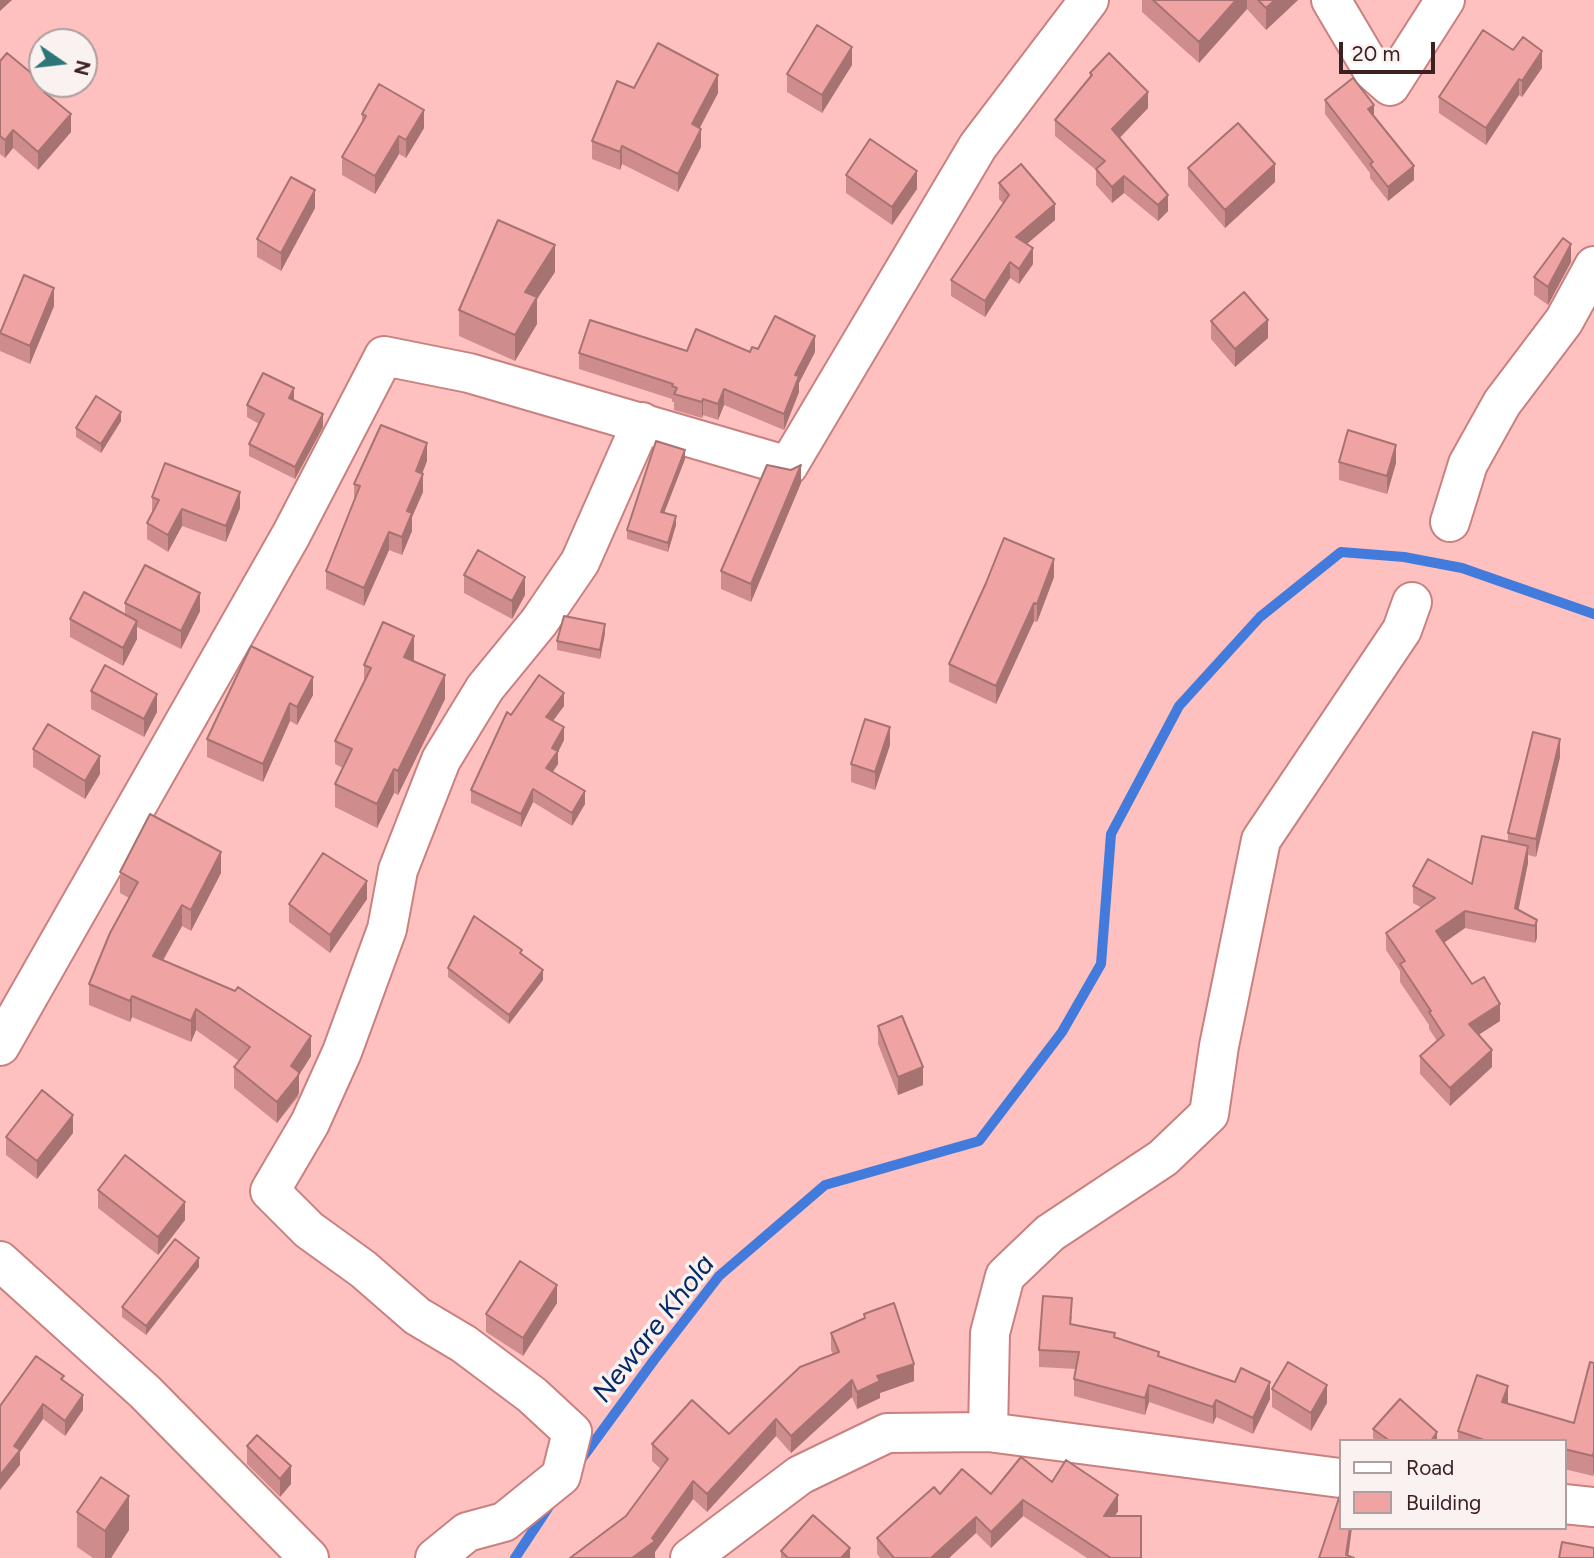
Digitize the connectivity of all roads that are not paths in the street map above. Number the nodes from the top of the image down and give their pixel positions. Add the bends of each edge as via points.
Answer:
1 (1089, 0) edge
2 (1331, 0) edge
3 (1445, 0) edge
4 (1594, 267) edge
5 (642, 422) junction
6 (1450, 522) dead end
7 (1412, 602) dead end
8 (0, 1046) edge
9 (0, 1261) edge
10 (988, 1432) junction
11 (1338, 1478) edge
12 (1566, 1504) edge
13 (1594, 1507) edge
14 (309, 1558) edge
15 (435, 1558) edge
16 (690, 1558) edge

1 - 5 street via 978,146 788,466
2 - 3 street via 1373,71 1390,86
4 - 6 street via 1564,321 1502,403 1468,464
5 - 8 street via 469,373 384,356 291,535
5 - 15 street via 580,562 485,688 441,760 398,870 387,929 342,1052 310,1123 270,1191 309,1230 417,1316 464,1344 532,1395 572,1432 561,1476 504,1522 467,1532
7 - 10 street via 1402,630 1261,840 1209,1114 1163,1158 1050,1233 1005,1276 990,1333
9 - 14 street via 145,1392
10 - 11 street
10 - 16 street via 887,1433 800,1475
12 - 13 street

